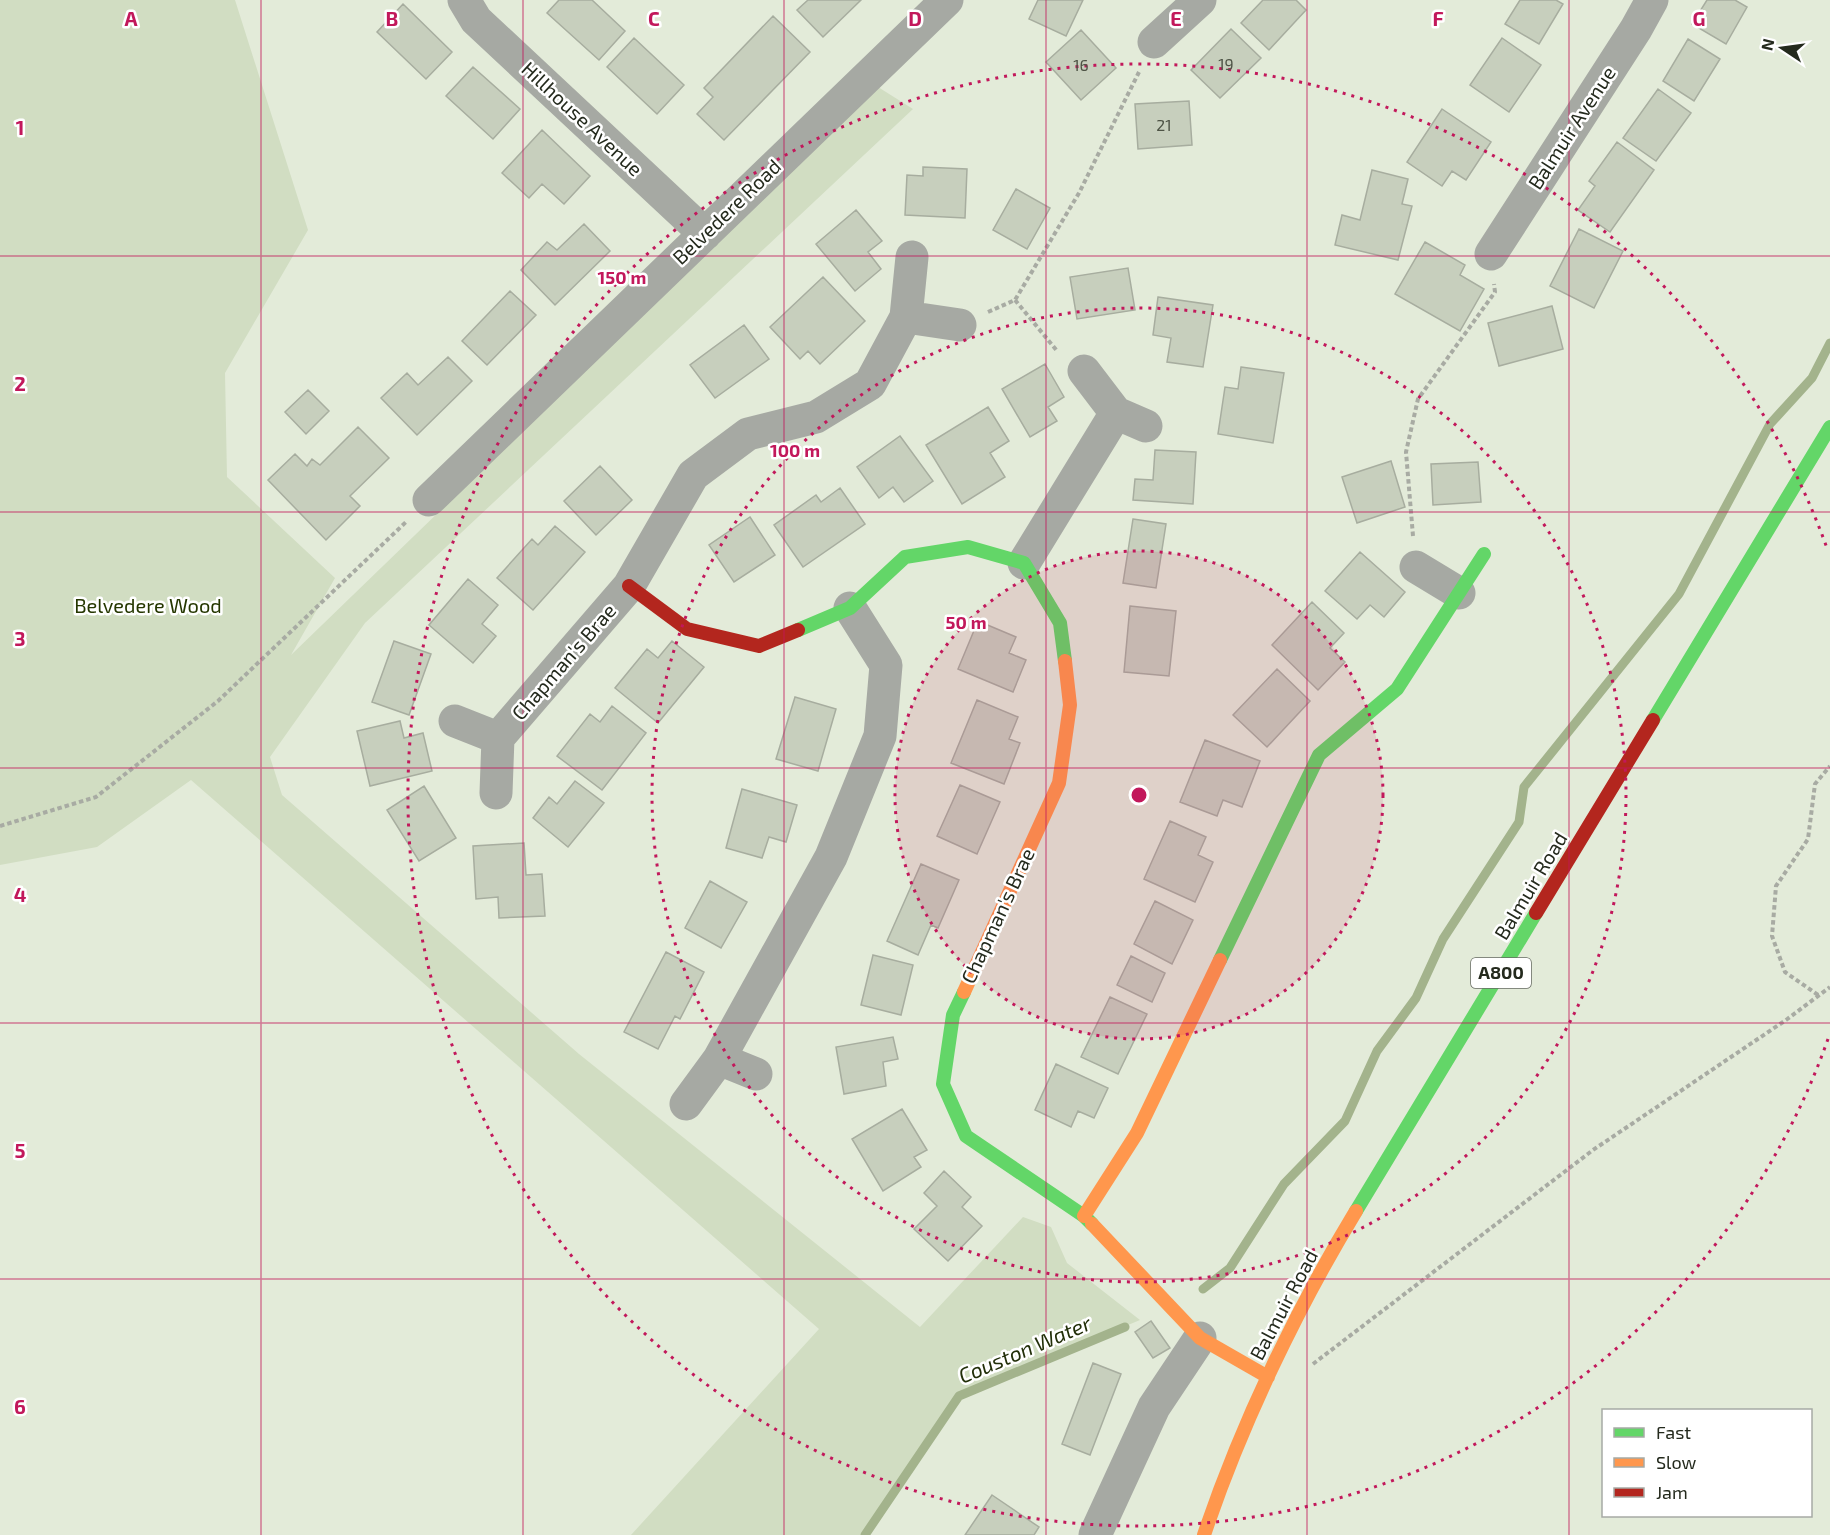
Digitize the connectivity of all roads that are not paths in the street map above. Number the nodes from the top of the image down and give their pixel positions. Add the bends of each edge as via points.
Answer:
1 (464, 0) edge
2 (946, 0) edge
3 (1652, 0) edge
4 (1192, 3) edge
5 (1154, 42) road end
6 (705, 234) junction
7 (1491, 254) road end
8 (912, 257) dead end
9 (906, 317) junction
10 (960, 325) road end
11 (1084, 371) road end
12 (1116, 413) junction
13 (1146, 426) dead end
14 (1830, 427) edge
15 (429, 500) road end
16 (1484, 554) dead end
17 (1024, 563) junction
18 (1416, 567) road end
19 (629, 586) junction
20 (1459, 593) junction
21 (850, 608) junction
22 (455, 721) dead end
23 (498, 738) junction
24 (496, 793) dead end
25 (719, 1059) junction
26 (756, 1074) dead end
27 (686, 1104) dead end
28 (1084, 1216) junction
29 (1200, 1338) junction
30 (1268, 1377) junction
31 (1095, 1535) edge
32 (1204, 1535) edge

1 - 6 street, Hillhouse Avenue via 476,20
2 - 6 street, Belvedere Road
3 - 7 street, Balmuir Avenue
4 - 5 street
6 - 15 street, Belvedere Road
8 - 9 street, Chapman's Brae
9 - 10 street
9 - 19 street, Chapman's Brae via 870,384 816,417 748,434 693,475
11 - 12 street
12 - 13 street
12 - 17 street
14 - 30 street, Balmuir Road / A800 via 1345,1229
16 - 20 street
17 - 21 street, Chapman's Brae via 968,547 905,557
17 - 28 street, Chapman's Brae via 1060,623 1070,705 1059,783 953,1015 943,1084 966,1136
18 - 20 street
19 - 21 street, Chapman's Brae via 687,629 759,646
19 - 23 street, Chapman's Brae
20 - 28 street via 1397,689 1319,755 1137,1133
21 - 25 street via 885,665 880,736 831,857
22 - 23 street, Chapman's Brae
23 - 24 street, Chapman's Brae
25 - 26 street
25 - 27 street
28 - 29 street, Chapman's Brae
29 - 30 street, Chapman's Brae
29 - 31 street via 1154,1407
30 - 32 street, Balmuir Road / A800 via 1225,1473

